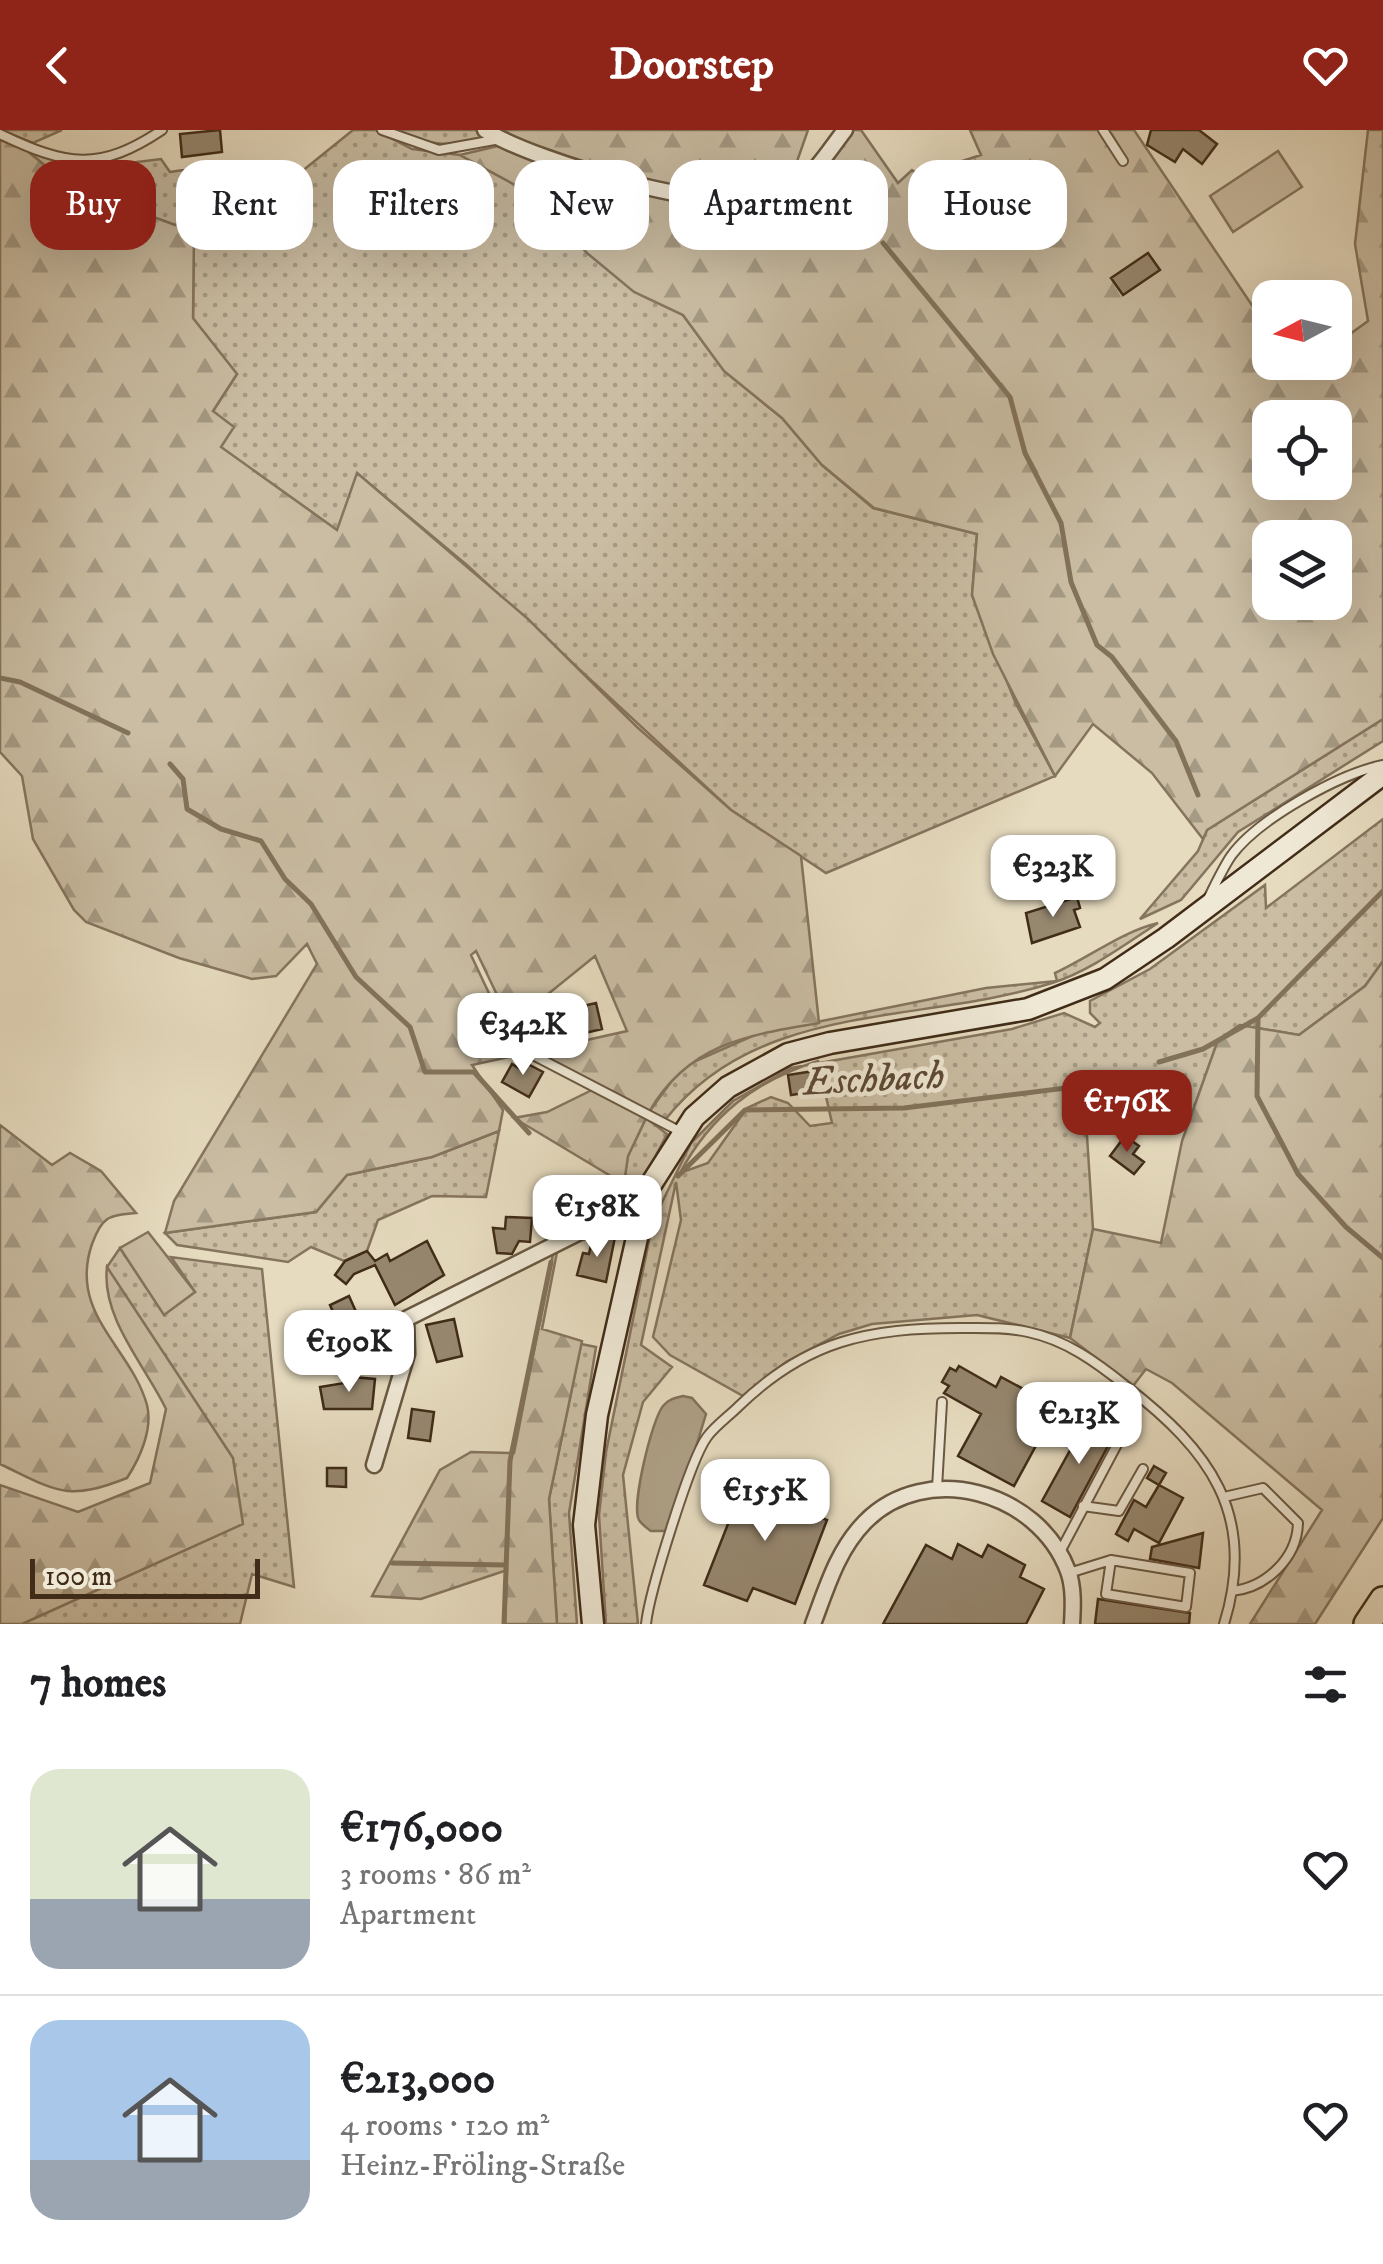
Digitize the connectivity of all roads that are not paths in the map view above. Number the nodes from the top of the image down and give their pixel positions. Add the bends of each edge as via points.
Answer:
1 (162, 130) edge
2 (382, 130) edge
3 (485, 130) edge
4 (845, 130) edge
5 (1103, 130) edge
6 (0, 134) edge
7 (500, 139) junction
8 (1123, 161) dead end
9 (1383, 765) edge
10 (1383, 774) edge
11 (1201, 912) junction
12 (516, 1039) dead end
13 (682, 1132) junction
14 (638, 1219) junction
15 (942, 1402) dead end
16 (1121, 1437) dead end
17 (374, 1466) dead end
18 (1143, 1469) dead end
19 (937, 1488) junction
20 (1224, 1497) junction
21 (1082, 1506) junction
22 (1059, 1553) junction
23 (1111, 1560) junction
24 (1069, 1573) junction
25 (1232, 1591) junction
26 (1383, 1600) edge
27 (593, 1624) edge
28 (646, 1624) edge
29 (813, 1624) edge
30 (1072, 1624) edge
31 (1224, 1624) edge
32 (1367, 1624) edge

1 - 6 lane via 128,153 91,161
2 - 7 lane via 439,150
3 - 7 street
4 - 7 street via 790,192 749,202 580,172
5 - 8 lane
9 - 11 lane via 1328,785 1254,834 1232,854
10 - 11 main road
11 - 13 main road via 1105,979 1050,1002 788,1054 728,1087
12 - 13 lane
13 - 14 main road
14 - 17 street via 580,1232 406,1319 407,1354
14 - 27 main road via 588,1474 584,1525
15 - 19 lane
16 - 21 lane
18 - 21 lane via 1119,1511
19 - 22 street via 1010,1504 1046,1532
19 - 29 street via 900,1498 867,1520 837,1560
20 - 25 lane via 1235,1553
20 - 25 lane via 1263,1488 1298,1529 1267,1580
20 - 28 lane via 1208,1463 1180,1430 1061,1342 998,1328 870,1332 792,1364 705,1438
21 - 22 lane
22 - 24 street
23 - 23 lane via 1190,1573 1186,1607 1106,1594
23 - 24 lane
24 - 30 street
25 - 31 lane
26 - 32 highway

